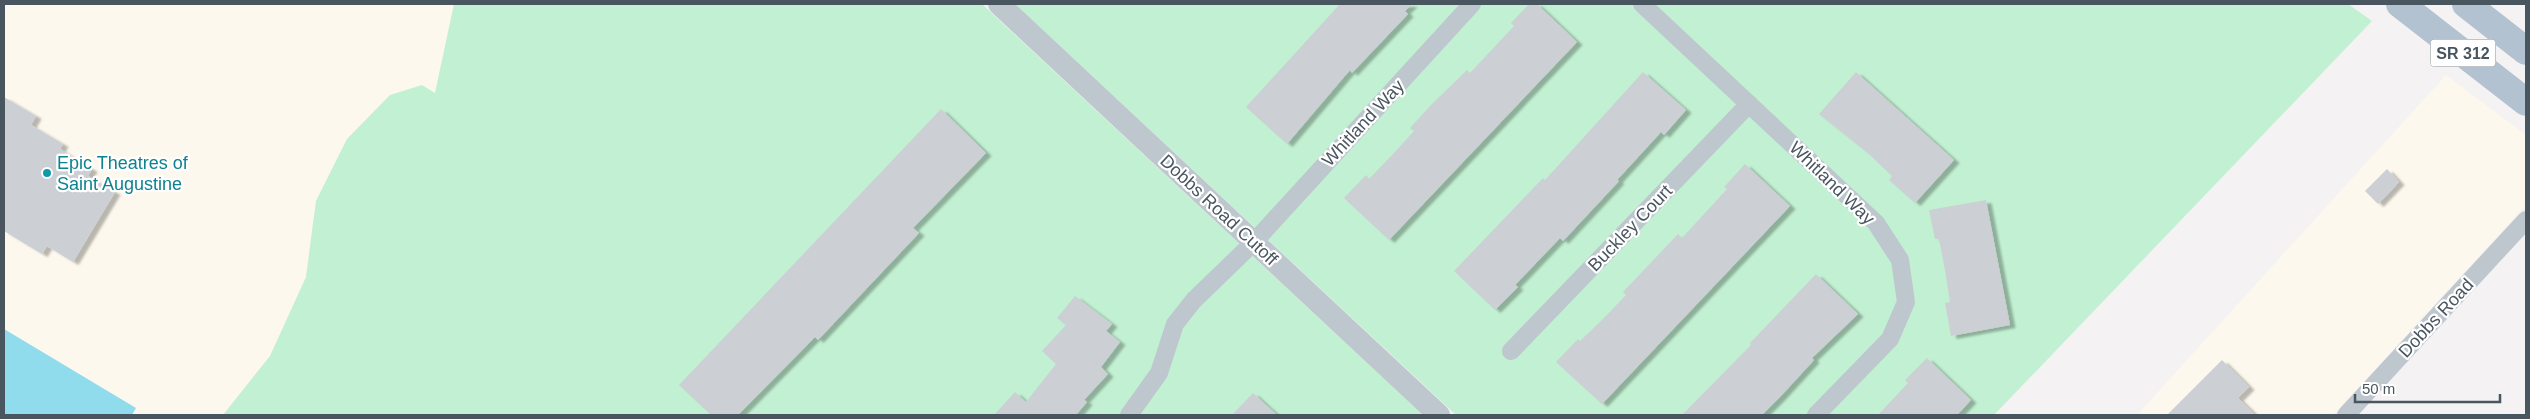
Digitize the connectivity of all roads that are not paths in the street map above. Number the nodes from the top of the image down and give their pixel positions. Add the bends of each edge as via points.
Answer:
1 (999, 4) edge
2 (1472, 4) edge
3 (1642, 4) edge
4 (2400, 4) edge
5 (2466, 4) edge
6 (2526, 51) edge
7 (2526, 102) edge
8 (1749, 104) junction
9 (2526, 220) edge
10 (1254, 242) junction
11 (1511, 351) dead end
12 (1129, 415) edge
13 (1439, 415) edge
14 (1816, 415) edge
15 (2346, 415) edge

1 - 10 street, Dobbs Road Cutoff
2 - 10 street, Whitland Way
3 - 8 street, Whitland Way
4 - 7 main road, SR 312
5 - 6 main road, SR 312
8 - 11 street, Buckley Court
8 - 14 street, Whitland Way via 1876,223 1900,260 1906,302 1890,339
9 - 15 street, Dobbs Road
10 - 12 street, Whitland Way via 1194,300 1175,324 1159,373
10 - 13 street, Dobbs Road Cutoff

